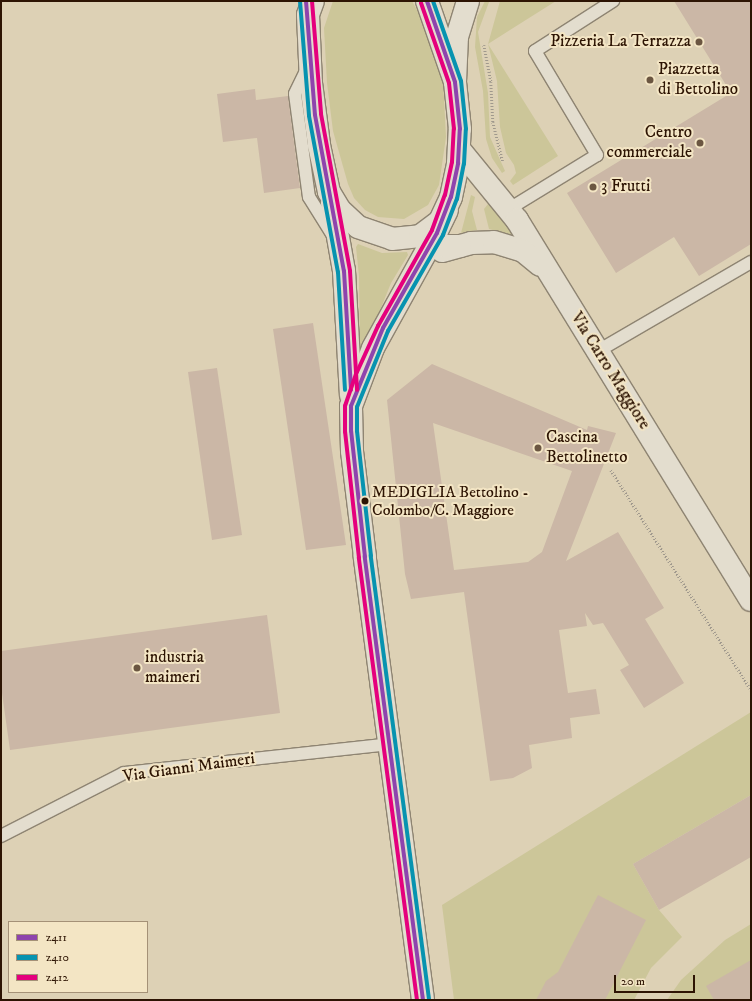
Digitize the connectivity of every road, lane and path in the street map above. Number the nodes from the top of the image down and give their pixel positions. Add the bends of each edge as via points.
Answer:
1 (427, 1) edge
2 (468, 1) edge
3 (613, 1) edge
4 (309, 6) edge
5 (308, 39) junction
6 (483, 40) dead end
7 (455, 82) junction
8 (459, 149) junction
9 (485, 183) junction
10 (329, 192) junction
11 (509, 210) junction
12 (425, 245) junction
13 (341, 249) junction
14 (751, 262) edge
15 (549, 273) junction
16 (598, 351) junction
17 (351, 406) junction
18 (611, 470) dead end
19 (751, 600) edge
20 (751, 690) edge
21 (390, 744) junction
22 (1, 836) edge
23 (423, 1000) edge

1 - 7 main road
2 - 7 main road via 457,37
3 - 11 lane via 535,51 597,155
4 - 5 main road
5 - 10 main road via 315,115
5 - 13 lane via 306,74 295,94 309,198
6 - 9 path via 491,82 493,122 505,168
7 - 8 main road via 459,106
8 - 9 main road, Via Carro Maggiore
8 - 12 main road via 447,210
9 - 11 main road, Via Carro Maggiore
10 - 12 main road via 348,220 358,227 392,239
10 - 13 main road
11 - 15 main road, Via Carro Maggiore
12 - 15 main road via 460,246 482,242 515,247
12 - 17 main road via 373,348
13 - 17 main road via 346,296
14 - 16 lane
15 - 16 main road, Via Carro Maggiore
16 - 19 main road, Via Carro Maggiore
17 - 21 main road via 354,472
18 - 20 path
21 - 22 lane, Via Gianni Maimeri via 124,773
21 - 23 main road

